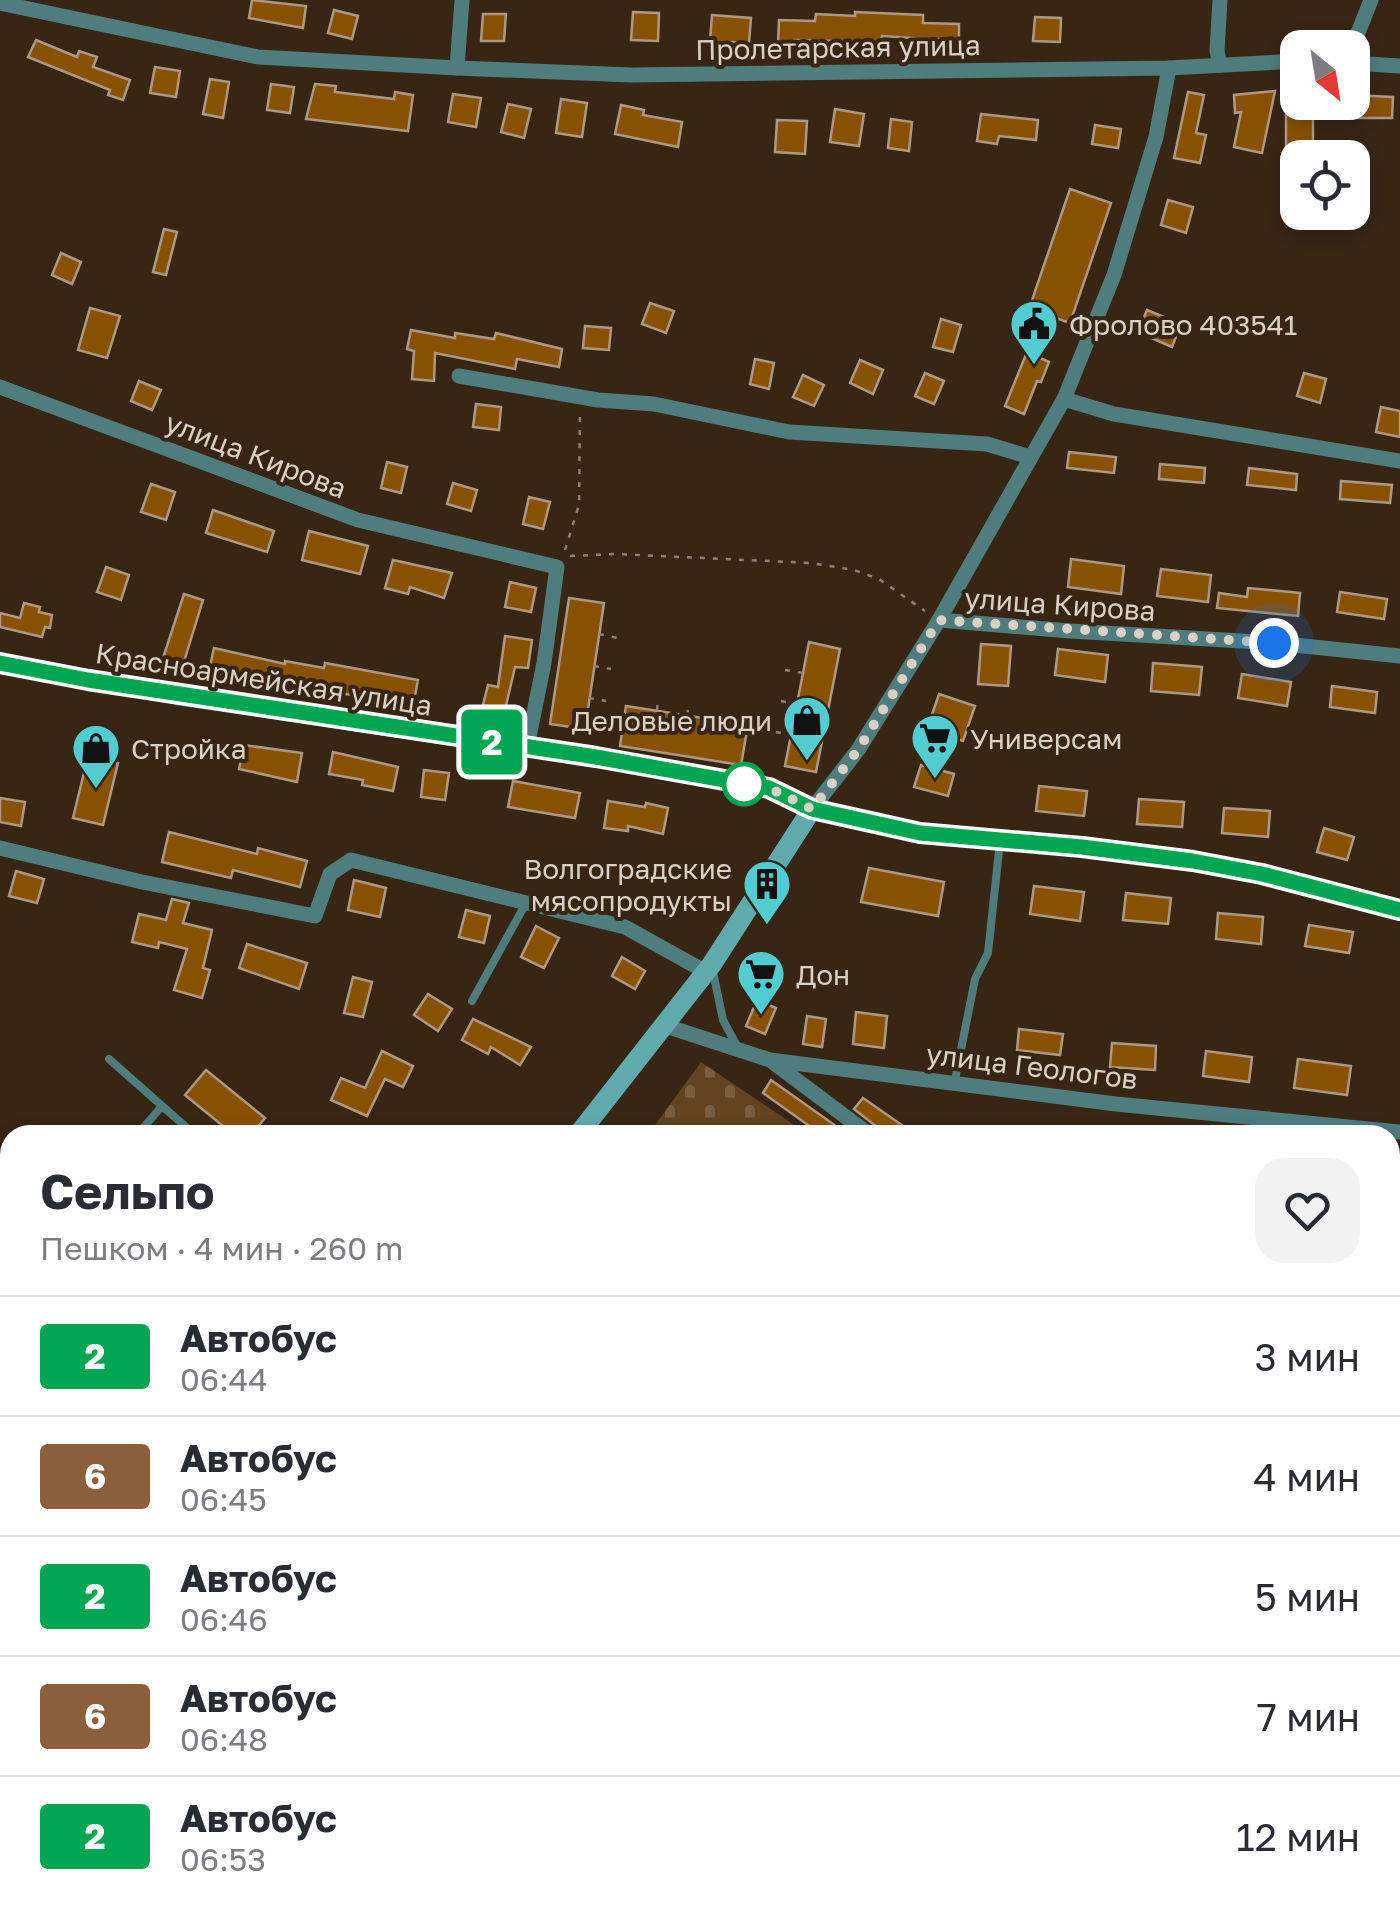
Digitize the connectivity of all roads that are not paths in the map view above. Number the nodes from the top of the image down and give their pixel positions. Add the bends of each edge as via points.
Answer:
1 (462, 0) edge
2 (1220, 0) edge
3 (1371, 0) edge
4 (0, 3) edge
5 (1359, 30) edge
6 (1280, 62) edge
7 (1220, 64) junction
8 (1370, 64) edge
9 (1400, 66) edge
10 (457, 68) junction
11 (1169, 68) junction
12 (458, 376) dead end
13 (0, 387) edge
14 (1064, 400) junction
15 (1030, 457) junction
16 (1400, 461) edge
17 (939, 620) junction
18 (1400, 656) edge
19 (0, 663) edge
20 (527, 747) junction
21 (812, 809) junction
22 (1000, 841) junction
23 (0, 848) edge
24 (526, 903) junction
25 (1400, 910) edge
26 (709, 968) junction
27 (472, 1001) dead end
28 (663, 1026) junction
29 (740, 1052) junction
30 (109, 1059) dead end
31 (770, 1060) junction
32 (954, 1085) junction
33 (162, 1106) junction
34 (146, 1125) edge
35 (183, 1125) edge
36 (586, 1125) edge
37 (857, 1125) edge
38 (1334, 1125) edge

1 - 10 street
2 - 7 street
3 - 5 street
4 - 10 street, Пролетарская улица via 258,58
6 - 7 street, Пролетарская улица
7 - 11 street, Пролетарская улица
8 - 9 street
10 - 11 street, Пролетарская улица via 632,75
11 - 14 street via 1156,137 1114,275
12 - 15 street via 654,404 789,432 987,444
13 - 20 street, улица Кирова via 358,520 557,567
14 - 15 street
14 - 16 street
15 - 17 street
17 - 18 street, улица Кирова
17 - 21 street via 858,750
19 - 20 street, Красноармейская улица
20 - 21 street, Красноармейская улица via 769,788
21 - 22 street via 920,833
21 - 26 street
22 - 25 street via 1193,861
22 - 32 lane via 988,953 976,979
23 - 24 street via 315,916 330,874 351,860
24 - 26 street via 625,927
24 - 27 lane
26 - 28 street
26 - 29 lane
28 - 29 street, улица Геологов
28 - 36 street
29 - 31 street, улица Геологов
30 - 33 lane
31 - 32 street, улица Геологов
31 - 37 street
32 - 38 street, улица Геологов
33 - 34 lane
33 - 35 lane

